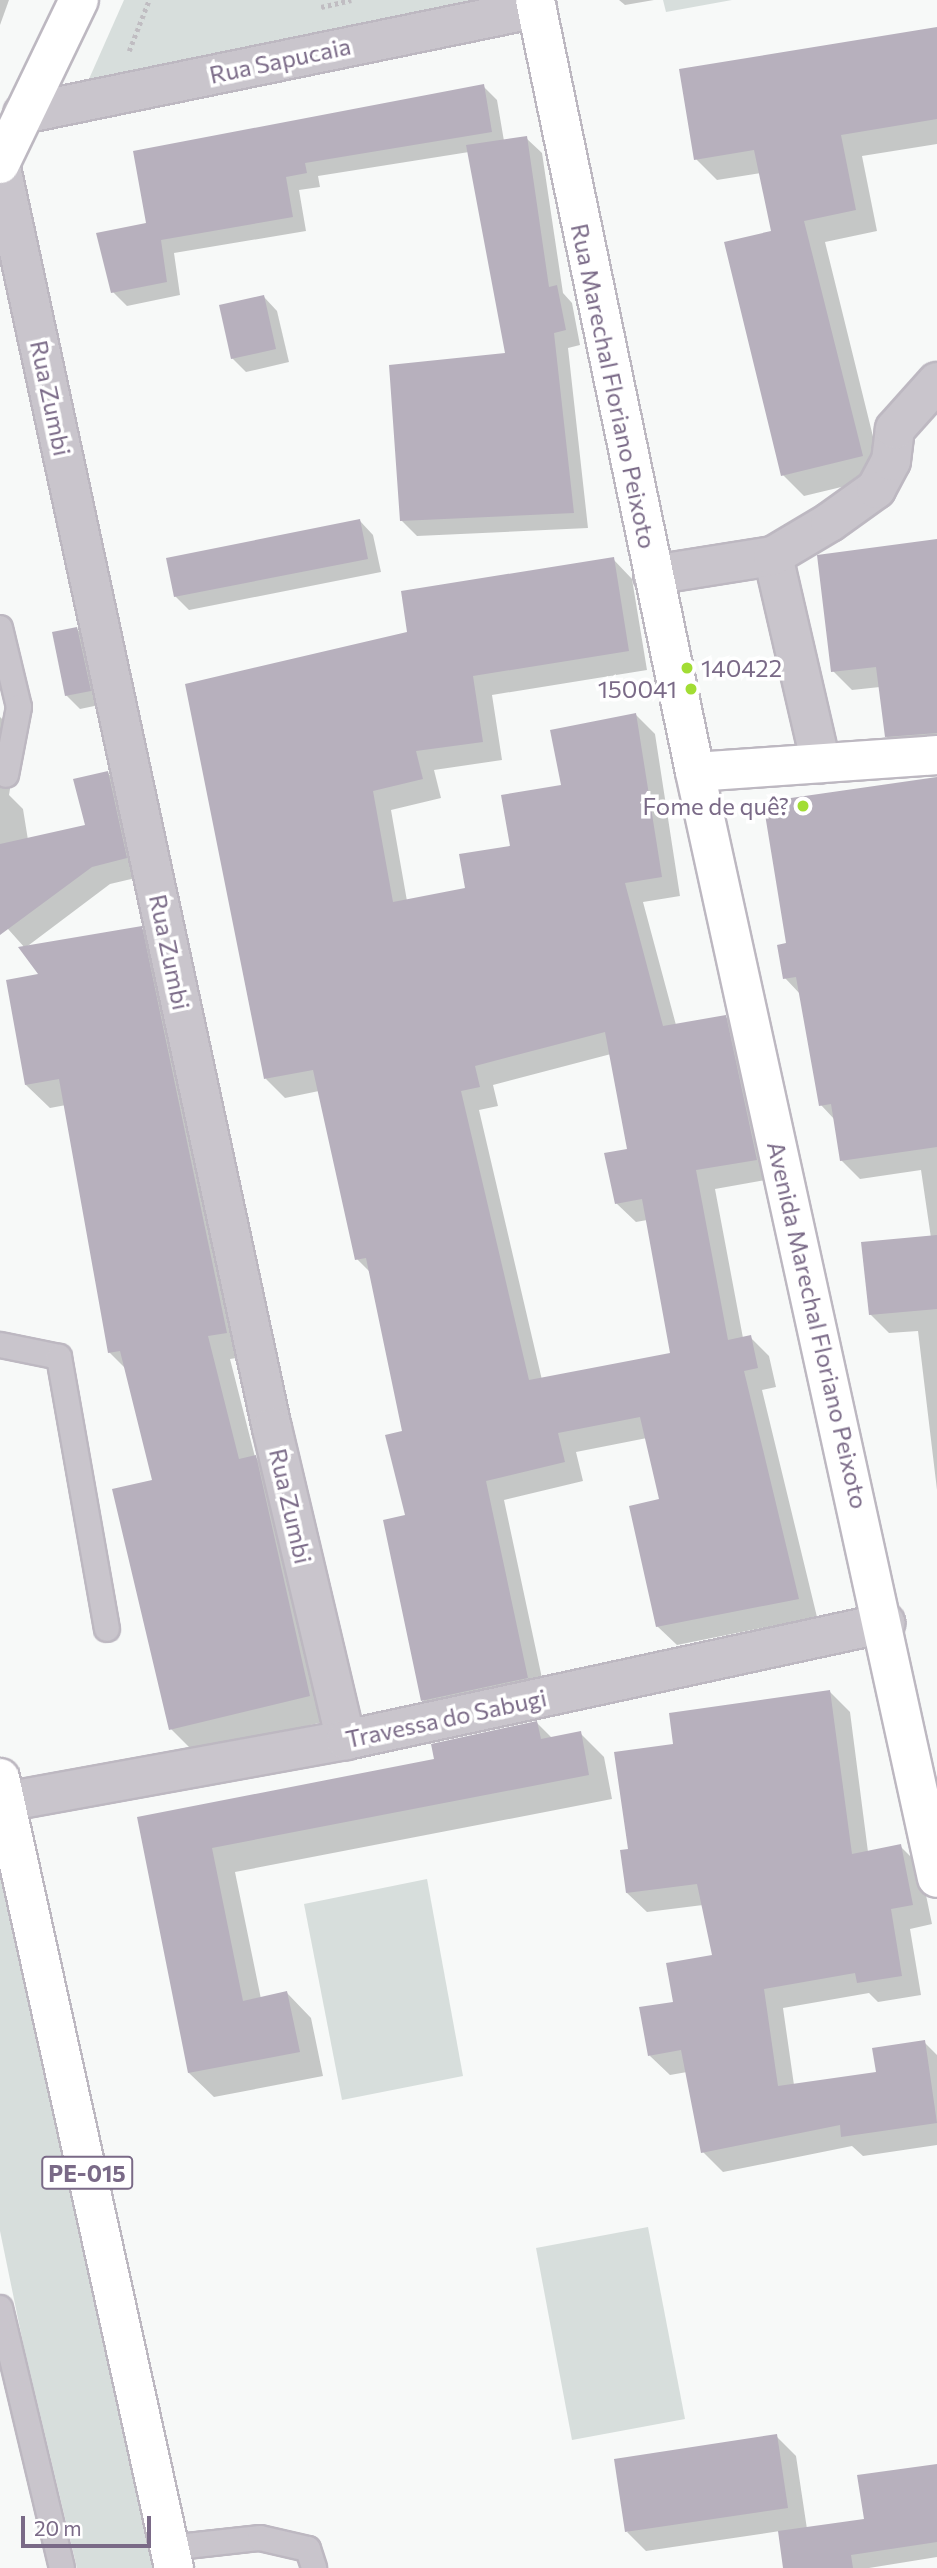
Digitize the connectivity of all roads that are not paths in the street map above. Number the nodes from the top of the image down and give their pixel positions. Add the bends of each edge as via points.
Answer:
1 (79, 0) edge
2 (536, 4) edge
3 (23, 114) junction
4 (0, 163) edge
5 (937, 382) edge
6 (774, 556) junction
7 (653, 575) junction
8 (0, 628) edge
9 (937, 755) edge
10 (821, 764) junction
11 (695, 772) junction
12 (6, 775) dead end
13 (0, 1345) edge
14 (885, 1623) junction
15 (107, 1629) dead end
16 (345, 1740) junction
17 (3, 1790) edge
18 (937, 1878) edge
19 (0, 2308) edge
20 (171, 2558) edge
21 (62, 2568) edge
22 (314, 2568) edge

1 - 3 main road
2 - 3 street, Rua Sapucaia
2 - 7 main road, Rua Marechal Floriano Peixoto
3 - 4 main road
4 - 16 street, Rua Zumbi via 272,1428
5 - 6 street via 895,429 891,461 876,489
6 - 7 street
6 - 10 street
7 - 11 main road, Rua Marechal Floriano Peixoto
8 - 12 lane via 19,707
9 - 10 main road
10 - 11 main road
11 - 14 main road, Avenida Marechal Floriano Peixoto
13 - 15 lane via 59,1357
14 - 16 street, Travessa do Sabugi
14 - 18 main road, Avenida Marechal Floriano Peixoto
16 - 17 street, Travessa do Sabugi
17 - 20 main road, PE-015
19 - 21 lane
20 - 22 lane via 260,2538 308,2549

